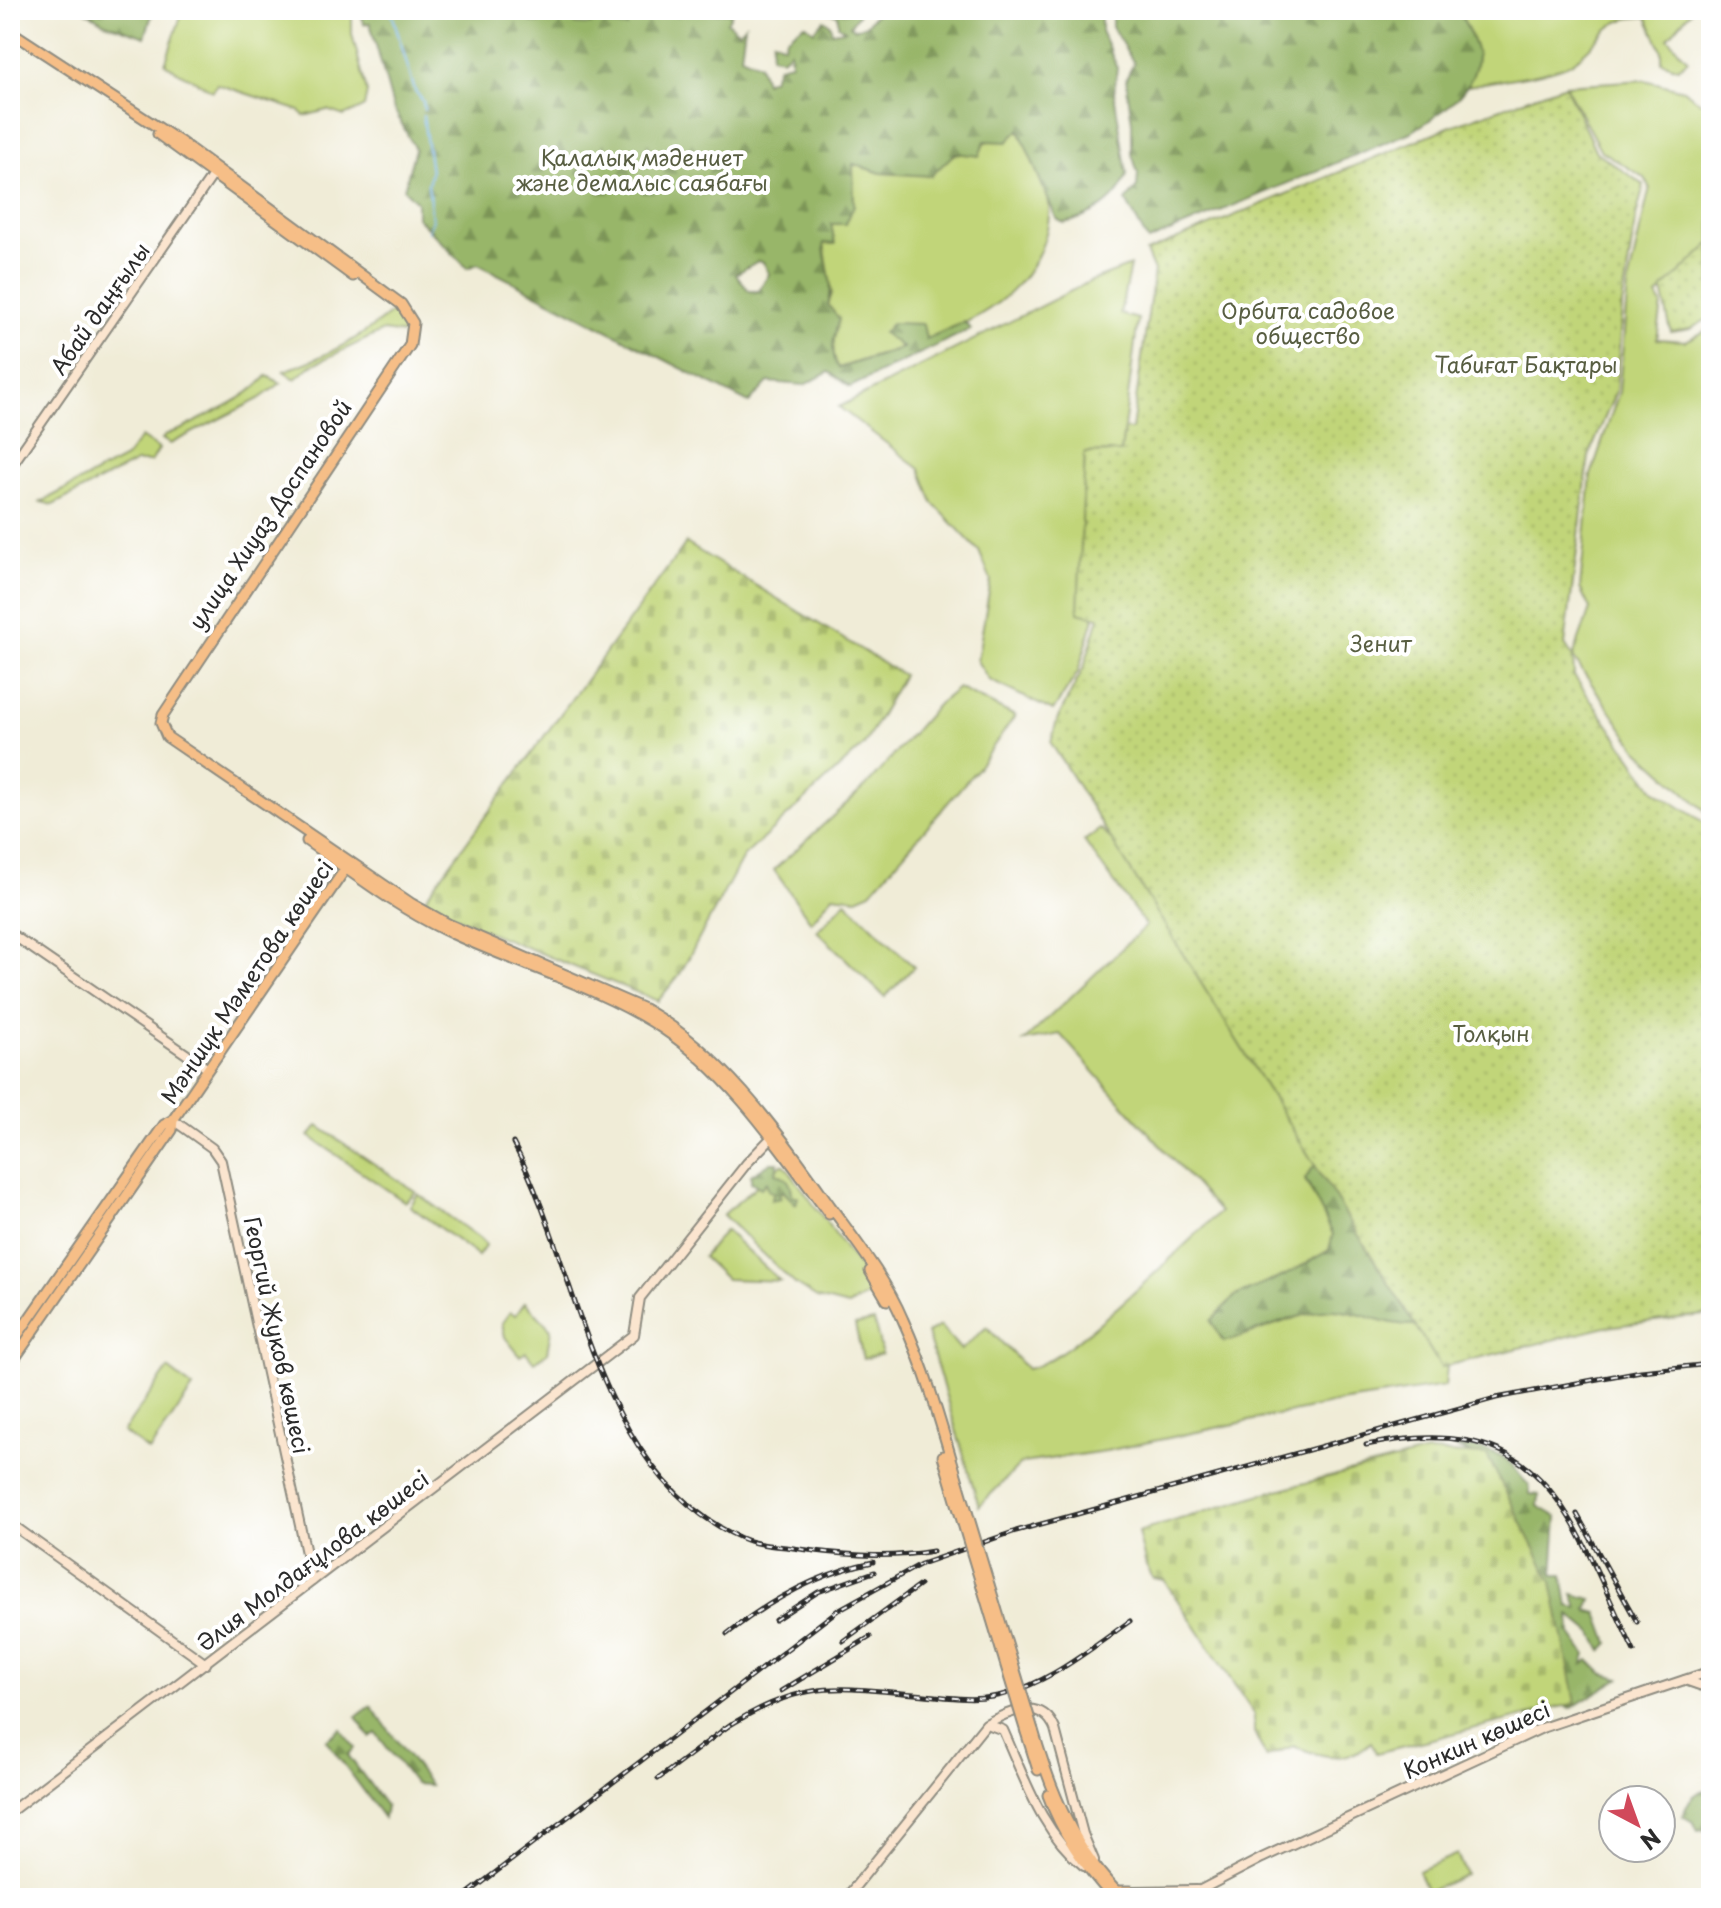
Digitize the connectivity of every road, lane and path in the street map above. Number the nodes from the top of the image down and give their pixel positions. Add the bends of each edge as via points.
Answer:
1 (11, 36) edge
2 (216, 172) junction
3 (410, 330) junction
4 (10, 468) edge
5 (348, 865) junction
6 (10, 933) edge
7 (208, 1069) junction
8 (173, 1120) junction
9 (774, 1135) junction
10 (10, 1346) edge
11 (10, 1365) edge
12 (10, 1523) edge
13 (312, 1581) junction
14 (206, 1664) junction
15 (1711, 1671) edge
16 (1684, 1680) junction
17 (1711, 1689) edge
18 (1004, 1714) junction
19 (986, 1724) junction
20 (1003, 1730) junction
21 (1030, 1731) junction
22 (10, 1812) edge
23 (1089, 1869) junction
24 (1107, 1882) junction
25 (1198, 1890) junction
26 (1124, 1895) edge
27 (846, 1898) edge
28 (1185, 1898) edge

1 - 2 main road
2 - 3 main road via 391,304
2 - 3 main road via 401,304 413,323
2 - 4 main road, Абай даңғылы
3 - 5 main road, улица Хиуаз Доспановой via 158,722 167,737
5 - 7 main road, Мәншүк Мәметова көшесі
5 - 9 main road via 498,949 664,1029
6 - 7 main road
7 - 8 main road, Мәншүк Мәметова көшесі
8 - 10 main road, Мәншүк Мәметова көшесі via 164,1125
8 - 11 main road, Мәншүк Мәметова көшесі via 172,1130
8 - 13 main road, Георгий Жуков көшесі via 212,1148 221,1161
9 - 13 main road, Әлия Молдағұлова көшесі via 644,1293 637,1304 634,1335
9 - 21 main road, bridge via 887,1300 917,1369
12 - 14 main road
13 - 14 main road, Әлия Молдағұлова көшесі
14 - 22 main road, Әлия Молдағұлова көшесі
15 - 16 main road, Конкин көшесі
16 - 17 main road
16 - 25 main road, Конкин көшесі via 1555,1722
18 - 19 main road
18 - 20 main road
18 - 24 main road via 1034,1708 1049,1715 1083,1834
19 - 20 main road
19 - 27 main road
20 - 23 main road via 1042,1816 1065,1850
21 - 23 main road via 1051,1804
21 - 24 main road via 1061,1811
23 - 26 main road
24 - 26 main road
25 - 26 main road
25 - 28 main road, Конкин көшесі

